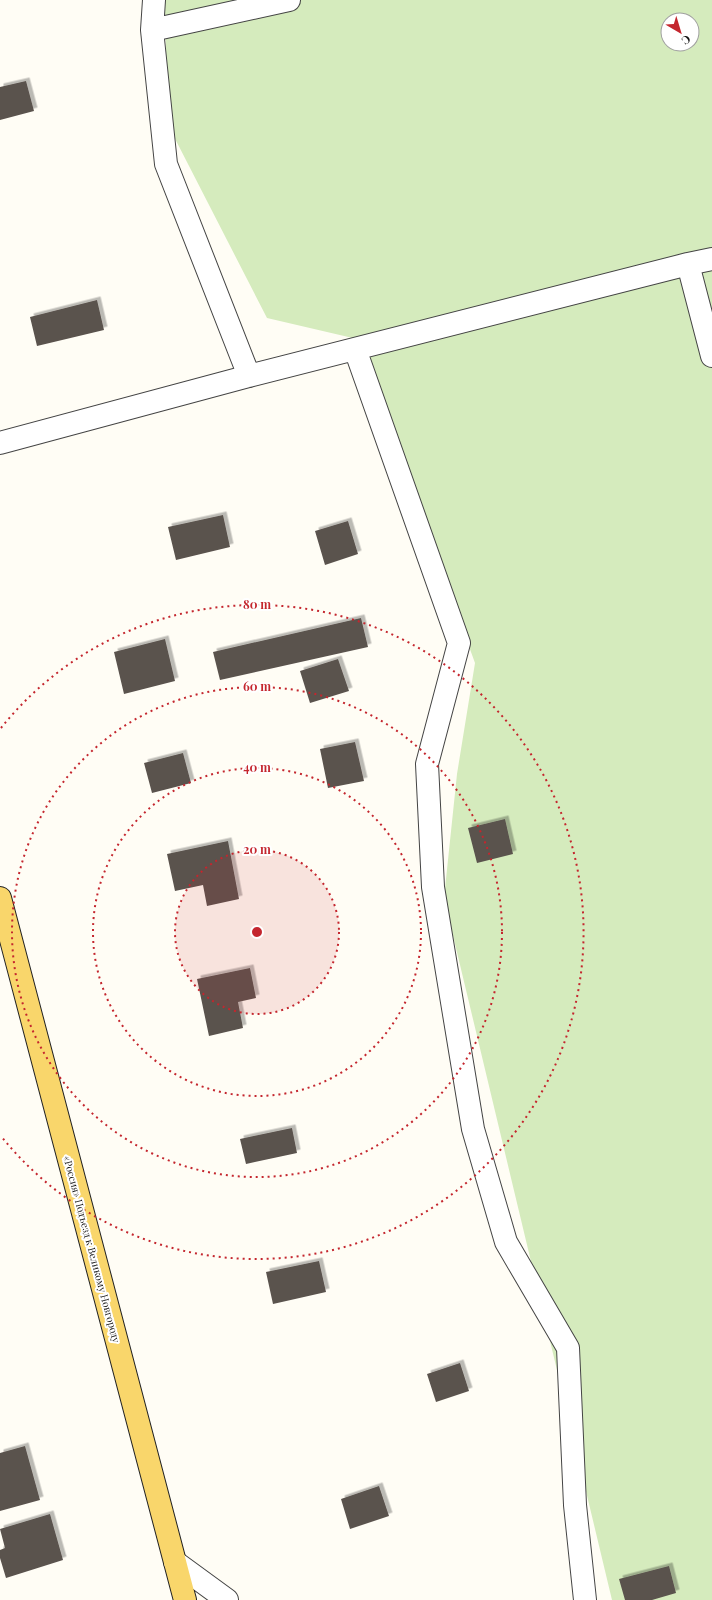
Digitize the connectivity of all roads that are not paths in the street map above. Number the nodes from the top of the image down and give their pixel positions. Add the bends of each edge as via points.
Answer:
1 (154, 0) edge
2 (289, 0) edge
3 (152, 30) junction
4 (712, 259) edge
5 (688, 264) junction
6 (355, 350) junction
7 (712, 356) edge
8 (249, 376) junction
9 (0, 443) edge
10 (0, 898) edge
11 (175, 1562) junction
12 (185, 1600) edge
13 (227, 1600) edge
14 (585, 1600) edge

1 - 3 street
2 - 3 street
3 - 8 street via 166,164
4 - 5 street
5 - 6 street
5 - 7 street
6 - 8 street
6 - 14 street via 459,643 427,764 433,887 473,1129 506,1242 568,1348 575,1505
8 - 9 street
10 - 11 main road, «Россия» Подъезд к Великому Новгороду
11 - 12 main road, «Россия» Подъезд к Великому Новгороду
11 - 13 street

